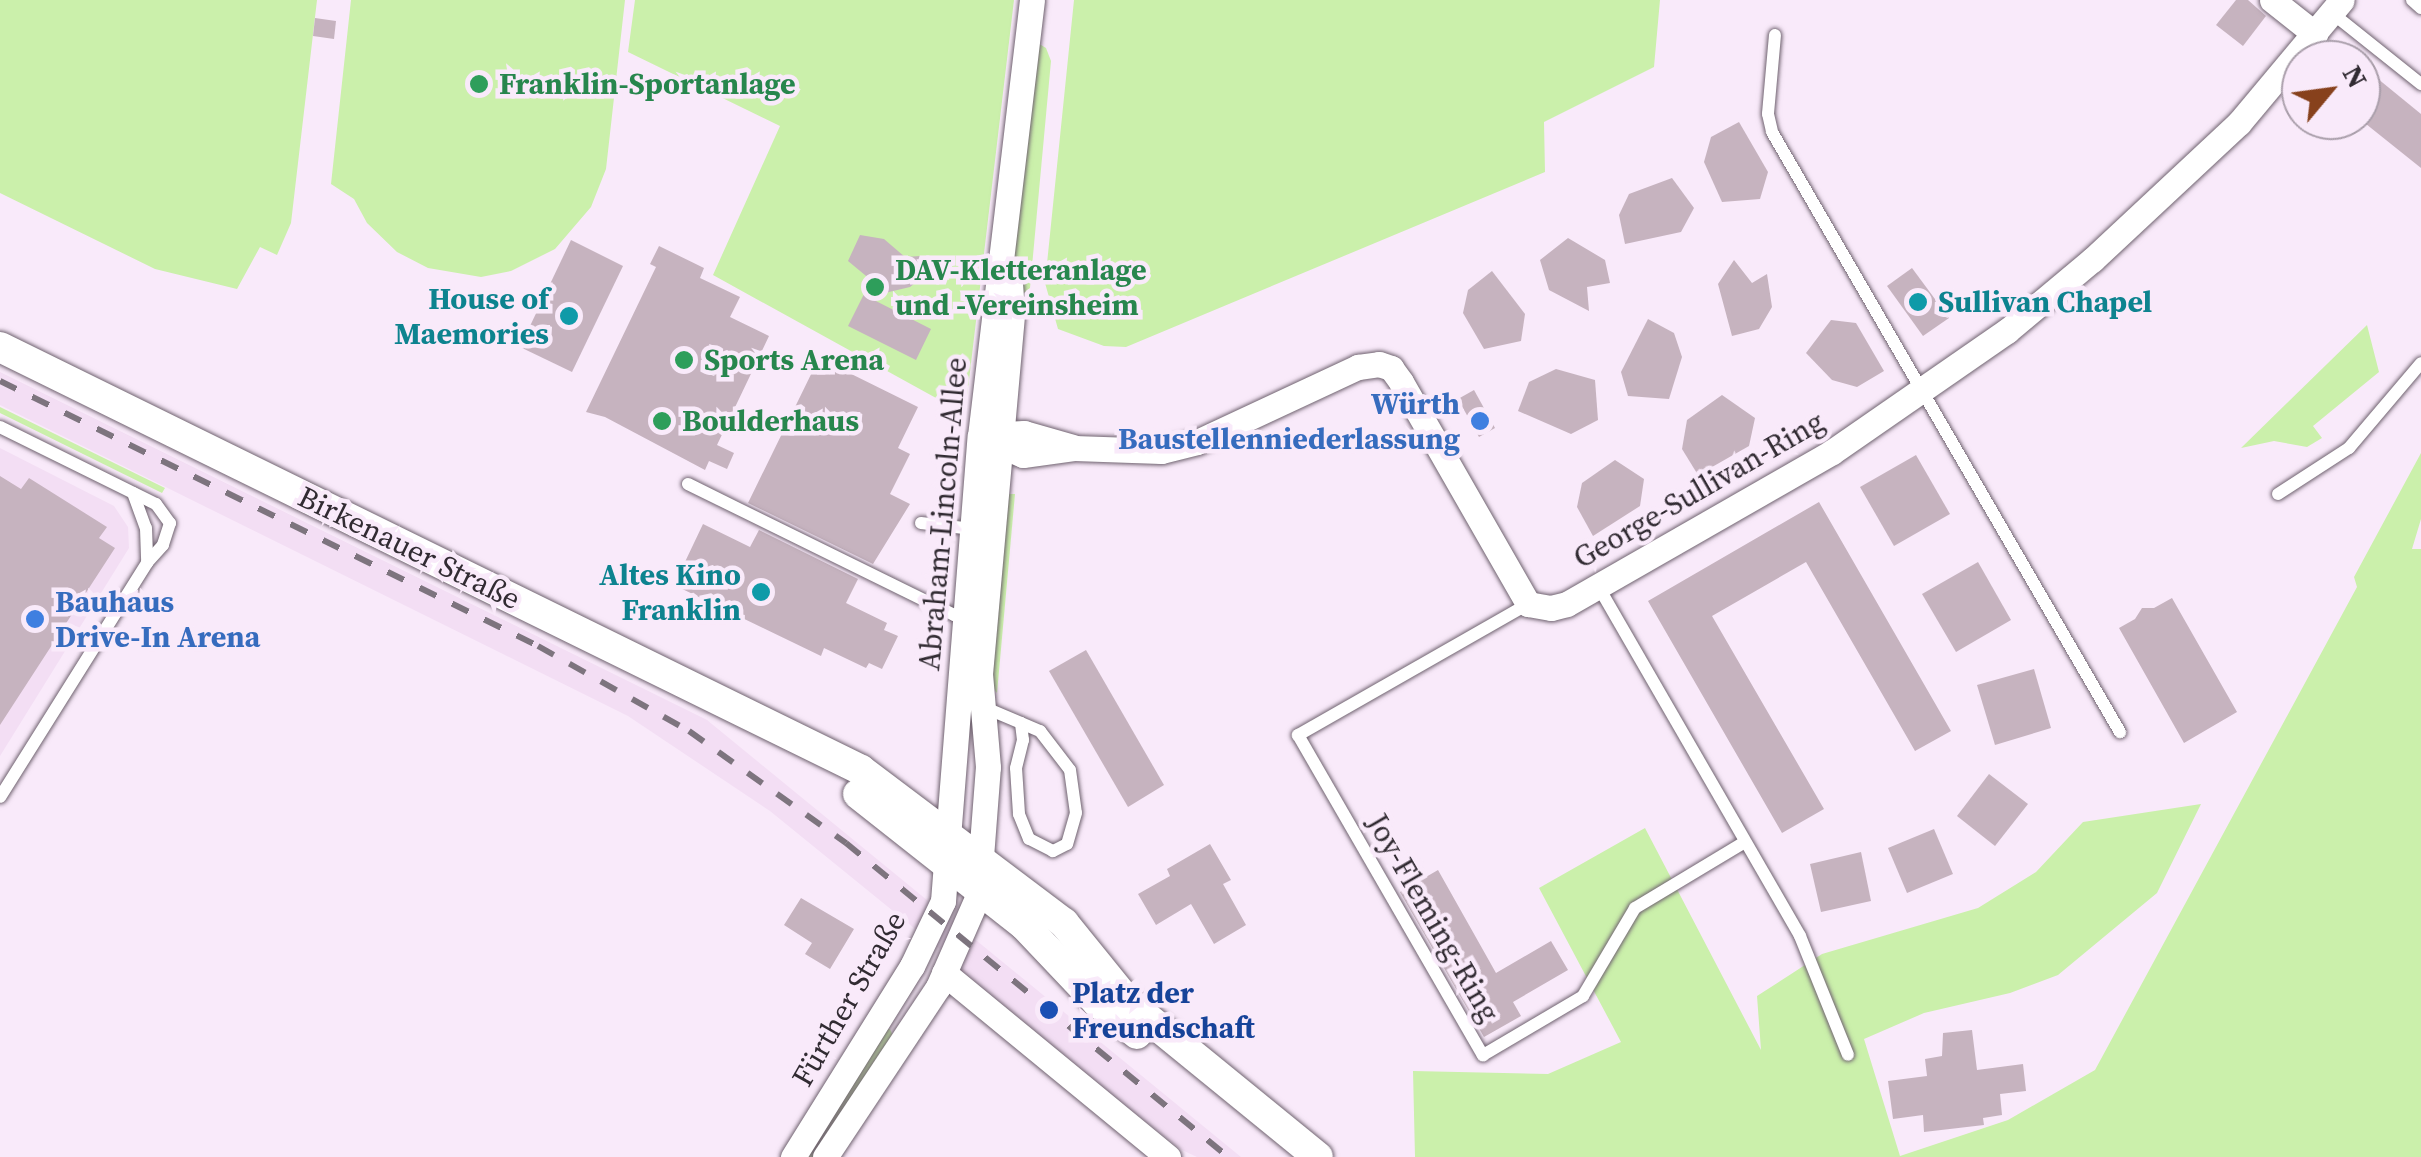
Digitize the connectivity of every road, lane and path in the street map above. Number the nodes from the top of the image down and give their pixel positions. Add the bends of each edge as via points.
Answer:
1 (1032, 0) edge
2 (2272, 0) edge
3 (2412, 0) edge
4 (2337, 6) edge
5 (2421, 8) edge
6 (2315, 34) junction
7 (1775, 35) dead end
8 (2421, 84) edge
9 (0, 347) edge
10 (2421, 363) edge
11 (1923, 393) junction
12 (0, 427) edge
13 (994, 438) junction
14 (688, 484) dead end
15 (133, 492) junction
16 (2278, 494) dead end
17 (921, 523) dead end
18 (984, 530) junction
19 (147, 563) junction
20 (1598, 586) junction
21 (1528, 604) junction
22 (967, 617) junction
23 (968, 710) junction
24 (1021, 722) junction
25 (2120, 732) dead end
26 (818, 752) junction
27 (0, 797) edge
28 (950, 836) junction
29 (1745, 842) junction
30 (981, 859) junction
31 (949, 868) junction
32 (979, 891) junction
33 (917, 952) junction
34 (944, 973) junction
35 (881, 1016) junction
36 (906, 1031) junction
37 (1848, 1055) dead end
38 (793, 1157) edge
39 (825, 1157) edge
40 (1168, 1157) edge
41 (1289, 1157) edge
42 (1318, 1157) edge

1 - 13 street, Abraham-Lincoln-Allee via 1004,253
2 - 6 street
3 - 5 lane
4 - 6 street, George-Sullivan-Ring
4 - 8 lane
6 - 11 street, George-Sullivan-Ring via 2239,123 2152,206 2007,331
7 - 11 lane via 1772,132
9 - 26 street, Birkenauer Straße
10 - 16 lane via 2349,448
11 - 20 street, George-Sullivan-Ring
11 - 25 lane
12 - 15 lane
13 - 18 street, Abraham-Lincoln-Allee
13 - 21 street via 1023,455 1074,448 1161,451 1198,442 1358,366 1379,364 1401,382
14 - 22 lane
15 - 19 lane via 146,528
15 - 19 lane via 166,512 170,523 164,545
17 - 18 lane
18 - 22 street, Abraham-Lincoln-Allee
18 - 23 street, Abraham-Lincoln-Allee via 980,674
19 - 27 lane
20 - 21 street, George-Sullivan-Ring via 1552,608
20 - 29 lane
21 - 29 lane, Joy-Fleming-Ring via 1298,735 1483,1055 1583,996 1635,908
22 - 23 street, Abraham-Lincoln-Allee
23 - 24 lane
23 - 28 street, Fürther Straße
23 - 30 street, Fürther Straße via 988,766
24 - 24 lane via 1018,814 1029,839 1053,851 1067,844 1076,812 1072,773 1050,742
26 - 28 street, Birkenauer Straße via 861,770
26 - 31 street, Birkenauer Straße via 852,789
28 - 30 street, Birkenauer Straße
28 - 31 street, Fürther Straße
29 - 37 lane via 1807,952
30 - 32 street, Fürther Straße
30 - 42 street, Birkenauer Straße via 1064,923 1128,1002
31 - 32 street, Birkenauer Straße
31 - 33 street, Fürther Straße via 943,901
32 - 34 street, Fürther Straße
32 - 41 street, Birkenauer Straße via 1050,949 1098,1002
33 - 34 lane
33 - 35 street, Fürther Straße
34 - 36 street, Fürther Straße
34 - 40 street
35 - 36 lane
35 - 38 street, Fürther Straße
36 - 39 street, Fürther Straße

